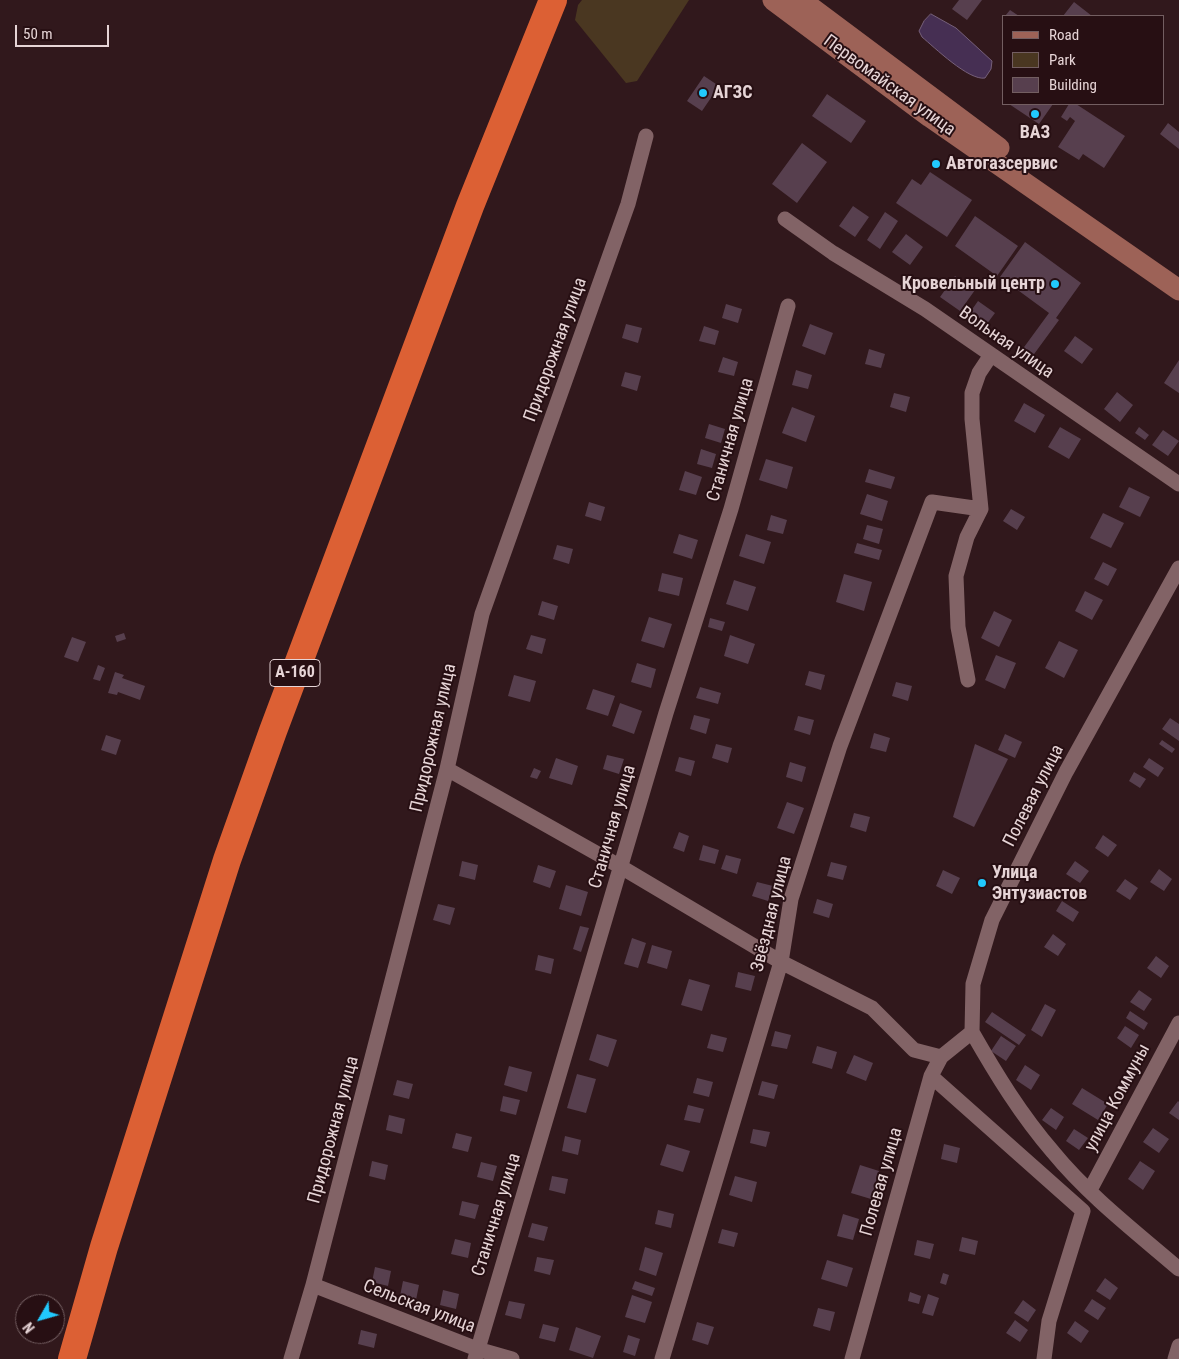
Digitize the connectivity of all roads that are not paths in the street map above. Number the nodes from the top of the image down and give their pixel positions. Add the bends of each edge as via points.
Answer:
1 (544, 0) edge
2 (553, 0) edge
3 (562, 0) edge
4 (773, 0) edge
5 (801, 0) edge
6 (646, 136) dead end
7 (482, 177) junction
8 (785, 219) dead end
9 (1179, 280) edge
10 (1179, 290) edge
11 (788, 306) dead end
12 (991, 355) junction
13 (1179, 484) edge
14 (981, 509) junction
15 (1179, 568) edge
16 (968, 680) dead end
17 (448, 769) junction
18 (621, 867) junction
19 (780, 962) junction
20 (1179, 1023) edge
21 (972, 1032) junction
22 (941, 1056) junction
23 (931, 1076) junction
24 (1090, 1190) junction
25 (1179, 1269) edge
26 (313, 1285) junction
27 (1179, 1346) edge
28 (476, 1354) edge
29 (64, 1359) edge
30 (72, 1359) edge
31 (291, 1359) edge
32 (512, 1359) edge
33 (662, 1359) edge
34 (852, 1359) edge
35 (1044, 1359) edge
36 (1175, 1359) edge

1 - 29 highway, А-160 via 473,175 267,724 197,925
2 - 7 highway, А-160
3 - 7 highway via 496,160
4 - 10 main road, Первомайская улица via 930,117
5 - 9 main road, Первомайская улица
6 - 17 street, Придорожная улица via 628,204 482,614
7 - 30 highway, А-160 via 227,860 104,1247
8 - 12 street, Вольная улица
11 - 18 street, Станичная улица via 731,510
12 - 13 street, Вольная улица
12 - 14 street via 972,392
14 - 16 street via 967,537 956,576 958,627
14 - 19 street, Звёздная улица via 932,502 840,746 791,899
15 - 21 street, Полевая улица via 1066,772 992,920 973,984
17 - 18 street
17 - 26 street, Придорожная улица
18 - 19 street
18 - 28 street, Станичная улица
19 - 22 street via 872,1008 914,1050
19 - 33 street, Звёздная улица
20 - 24 street, улица Коммуны
21 - 22 street, Полевая улица
21 - 24 street via 1020,1111 1053,1153
22 - 23 street, Полевая улица
23 - 34 street, Полевая улица
23 - 35 street via 1083,1211 1049,1321
24 - 25 street
26 - 28 street, Сельская улица
26 - 31 street, Придорожная улица
27 - 36 street
28 - 32 street, Сельская улица

